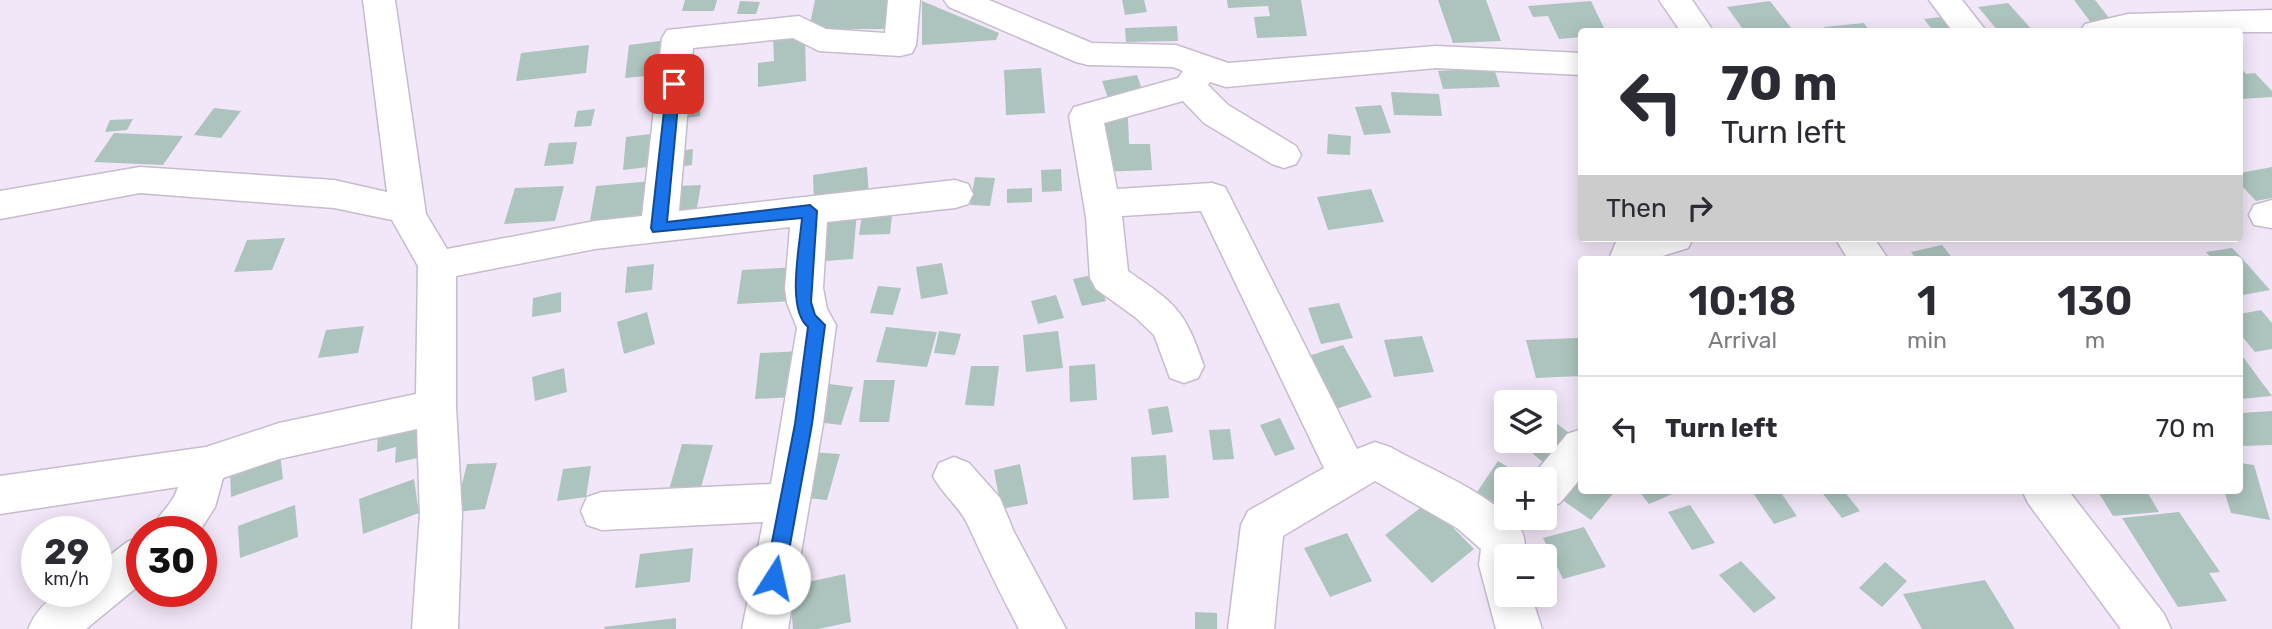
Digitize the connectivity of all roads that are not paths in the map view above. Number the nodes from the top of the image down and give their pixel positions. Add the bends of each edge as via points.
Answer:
1 (379, 0) edge
2 (904, 0) edge
3 (960, 0) edge
4 (1675, 0) edge
5 (1945, 0) edge
6 (2210, 0) edge
7 (2272, 21) edge
8 (2233, 24) junction
9 (1695, 28) edge
10 (1968, 28) edge
11 (2114, 28) edge
12 (2164, 28) edge
13 (1088, 54) junction
14 (1578, 64) edge
15 (1196, 76) junction
16 (1102, 111) junction
17 (1284, 155) dead end
18 (955, 194) dead end
19 (1104, 203) junction
20 (0, 205) edge
21 (810, 211) junction
22 (408, 216) junction
23 (659, 228) junction
24 (1661, 242) edge
25 (1856, 242) edge
26 (1628, 256) edge
27 (1867, 256) edge
28 (437, 265) junction
29 (1184, 366) dead end
30 (436, 407) junction
31 (1578, 452) edge
32 (206, 465) junction
33 (1348, 473) junction
34 (954, 476) dead end
35 (1557, 476) edge
36 (2046, 494) edge
37 (0, 495) edge
38 (788, 502) junction
39 (602, 511) dead end
40 (185, 516) edge
41 (1494, 522) edge
42 (126, 569) edge
43 (1513, 607) edge
44 (51, 629) edge
45 (435, 629) edge
46 (765, 629) edge
47 (1043, 629) edge
48 (1251, 629) edge
49 (1519, 629) edge
50 (2148, 629) edge

1 - 22 street
2 - 23 street via 900,45 819,40 799,27 678,38
3 - 13 street
4 - 9 street
5 - 10 street
6 - 8 street
7 - 8 street
8 - 12 street
11 - 12 street
13 - 15 street via 1176,56
13 - 16 street
14 - 15 street via 1436,57
15 - 16 street via 1139,103
15 - 17 street via 1216,114
16 - 19 street via 1086,117 1094,173
18 - 21 street
19 - 29 street via 1109,278 1171,327
19 - 33 street via 1212,197
20 - 22 street via 140,180 334,194 404,209
21 - 23 street
21 - 38 street via 803,302 808,318 817,325
22 - 28 street
23 - 28 street via 595,235
24 - 26 street via 1629,251
25 - 27 street
28 - 30 street
30 - 32 street via 279,441
30 - 45 street via 441,514
31 - 35 street
32 - 37 street
32 - 40 street via 194,507
33 - 41 street via 1375,460
33 - 48 street via 1262,525
34 - 47 street via 985,512
36 - 50 street
38 - 39 street
38 - 46 street
42 - 44 street
43 - 49 street

